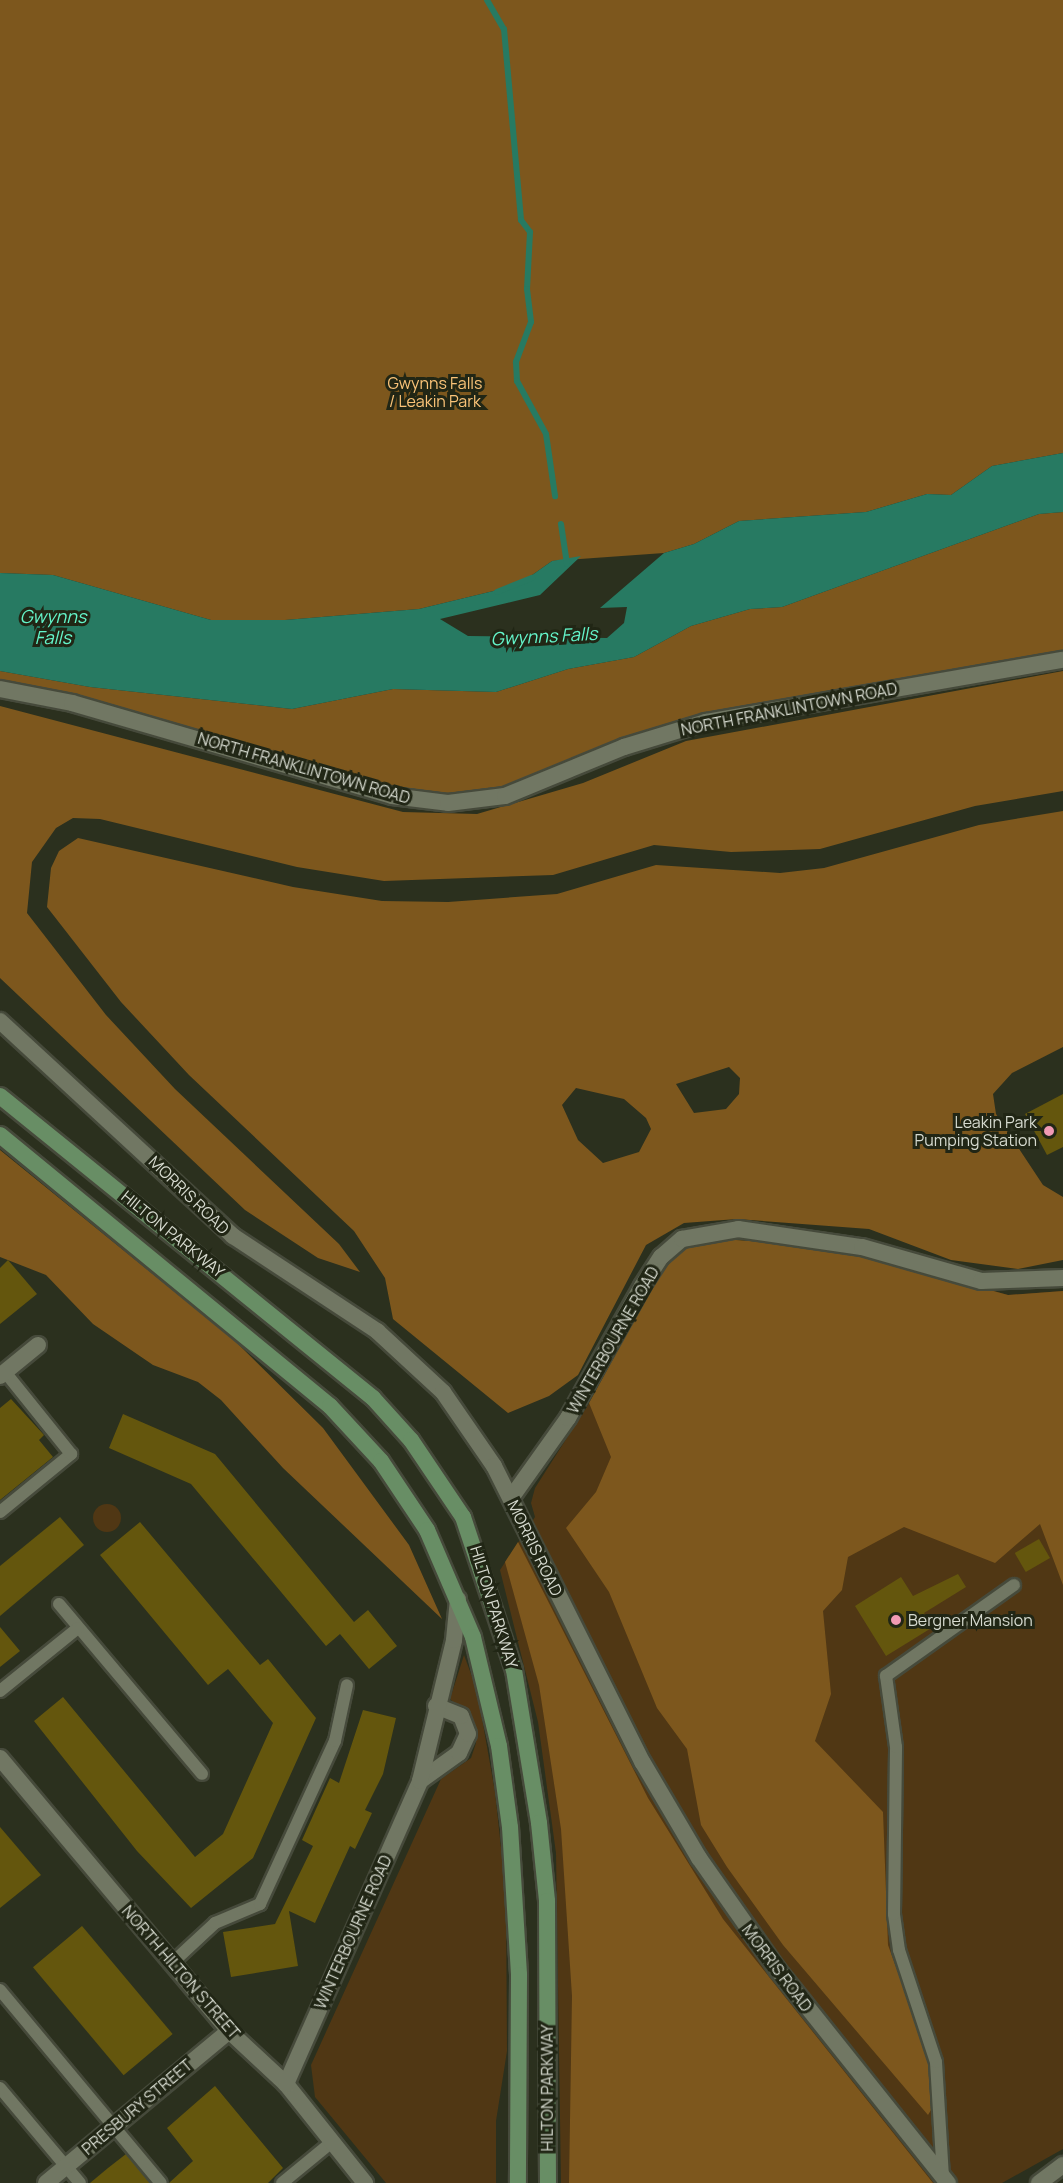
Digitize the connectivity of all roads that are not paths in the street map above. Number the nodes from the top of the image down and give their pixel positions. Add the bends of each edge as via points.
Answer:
1 (1063, 660) edge
2 (0, 689) edge
3 (0, 1021) edge
4 (0, 1096) edge
5 (0, 1135) edge
6 (1063, 1278) edge
7 (38, 1345) dead end
8 (2, 1374) edge
9 (511, 1498) junction
10 (0, 1512) edge
11 (1014, 1585) dead end
12 (458, 1596) junction
13 (59, 1604) dead end
14 (78, 1628) junction
15 (347, 1685) dead end
16 (0, 1691) edge
17 (436, 1706) junction
18 (0, 1758) edge
19 (202, 1774) dead end
20 (420, 1781) junction
21 (172, 1963) junction
22 (0, 1990) edge
23 (229, 2031) junction
24 (286, 2084) junction
25 (0, 2088) edge
26 (114, 2127) junction
27 (332, 2142) junction
28 (1063, 2164) edge
29 (66, 2166) junction
30 (945, 2180) edge
31 (46, 2183) edge
32 (81, 2183) edge
33 (161, 2183) edge
34 (282, 2183) edge
35 (365, 2183) edge
36 (518, 2183) edge
37 (548, 2183) edge
38 (1039, 2183) edge

1 - 2 street, NORTH FRANKLINTOWN ROAD via 706,722 624,747 506,796 448,803 392,796 95,710
3 - 9 street, MORRIS ROAD via 233,1236 377,1330 412,1361 471,1426
4 - 37 main road, HILTON PARKWAY via 373,1398 411,1440 463,1517 480,1556 514,1670 539,1823 547,1901
5 - 12 main road, HILTON PARKWAY via 350,1424 427,1530
6 - 9 street, WINTERBOURNE ROAD via 981,1281 862,1247 738,1229 682,1239 661,1257 568,1418
7 - 8 street
8 - 10 lane via 71,1454
9 - 30 street, MORRIS ROAD via 643,1764 699,1858 777,1969
11 - 30 lane via 886,1676 896,1748 894,1914 899,1950 936,2062
12 - 17 street, WINTERBOURNE ROAD via 454,1640
12 - 36 main road, HILTON PARKWAY via 484,1678 510,1827 519,1975
13 - 14 lane
14 - 16 lane
14 - 19 lane
15 - 21 lane via 335,1741 260,1904 215,1923
17 - 20 street, WINTERBOURNE ROAD
17 - 20 street via 460,1716 468,1734 459,1753
18 - 21 street, NORTH HILTON STREET
20 - 24 street, WINTERBOURNE ROAD
21 - 23 street, NORTH HILTON STREET
22 - 26 lane
23 - 24 street, NORTH HILTON STREET
23 - 26 street, PRESBURY STREET
24 - 27 street, NORTH HILTON STREET
25 - 29 lane
26 - 29 street, PRESBURY STREET
26 - 33 lane
27 - 34 lane
27 - 35 street, NORTH HILTON STREET
28 - 38 street
29 - 31 street, PRESBURY STREET
29 - 32 lane

